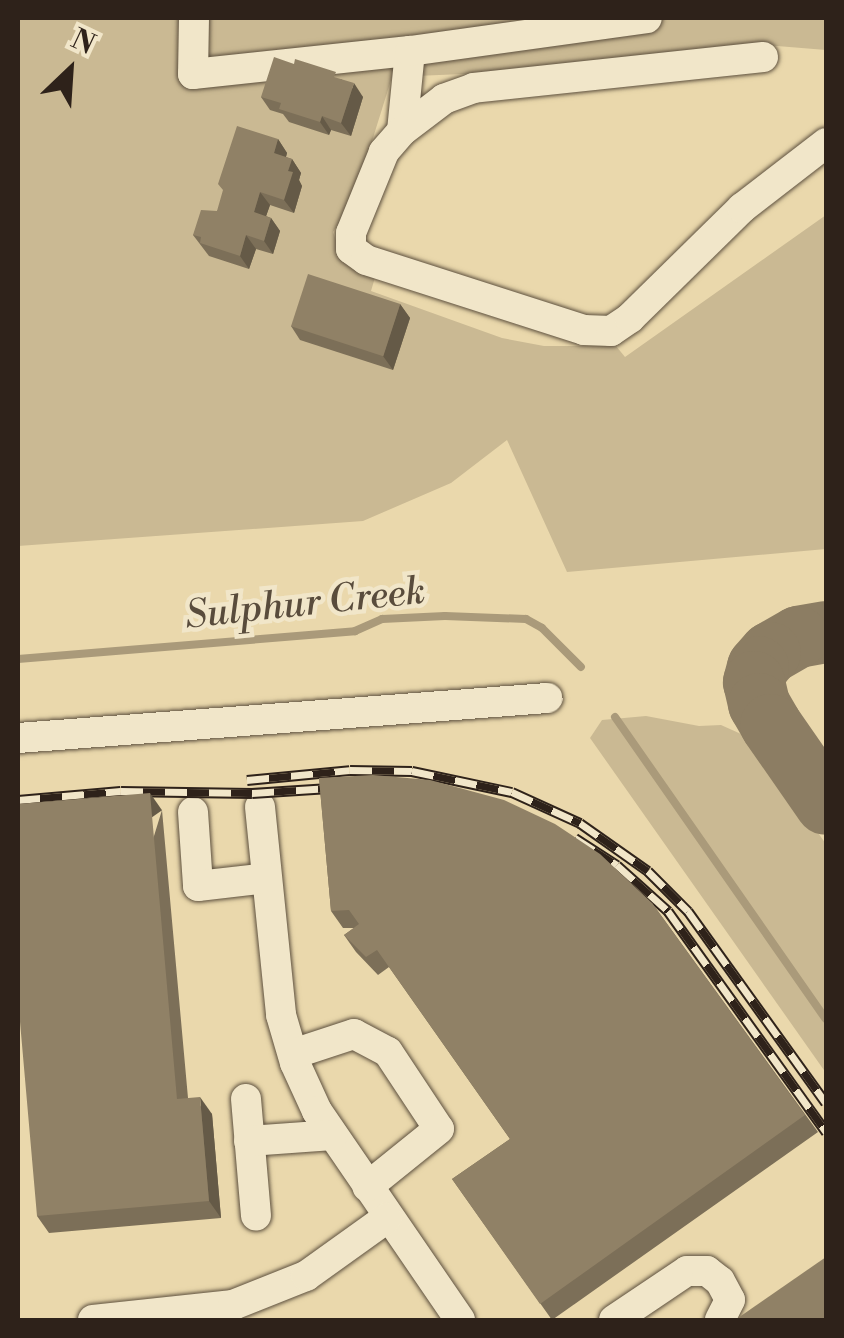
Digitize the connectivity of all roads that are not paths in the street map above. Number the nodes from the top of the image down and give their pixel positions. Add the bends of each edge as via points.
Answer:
1 (194, 18) edge
2 (647, 18) edge
3 (410, 51) junction
4 (763, 57) dead end
5 (402, 131) junction
6 (826, 143) edge
7 (547, 698) dead end
8 (18, 738) edge
9 (260, 806) dead end
10 (194, 812) dead end
11 (268, 878) junction
12 (293, 1054) junction
13 (246, 1099) dead end
14 (333, 1135) junction
15 (249, 1141) junction
16 (367, 1187) junction
17 (256, 1216) dead end
18 (387, 1218) junction
19 (93, 1320) edge
20 (460, 1320) edge
21 (614, 1320) edge
22 (720, 1320) edge

1 - 3 street via 193,74
2 - 3 street
3 - 5 street
4 - 5 street via 474,88 444,99
5 - 6 street via 384,152 350,249 366,260 601,333 630,318 709,238
7 - 8 street
9 - 11 street
10 - 11 street via 198,886
11 - 12 street via 281,1015
12 - 14 street
12 - 16 street via 354,1034 388,1052 438,1129
13 - 15 street
14 - 15 street
14 - 16 street
15 - 17 street
16 - 18 street
18 - 19 street via 306,1276 234,1305
18 - 20 street
21 - 22 street via 687,1271 706,1272 720,1282 730,1300

